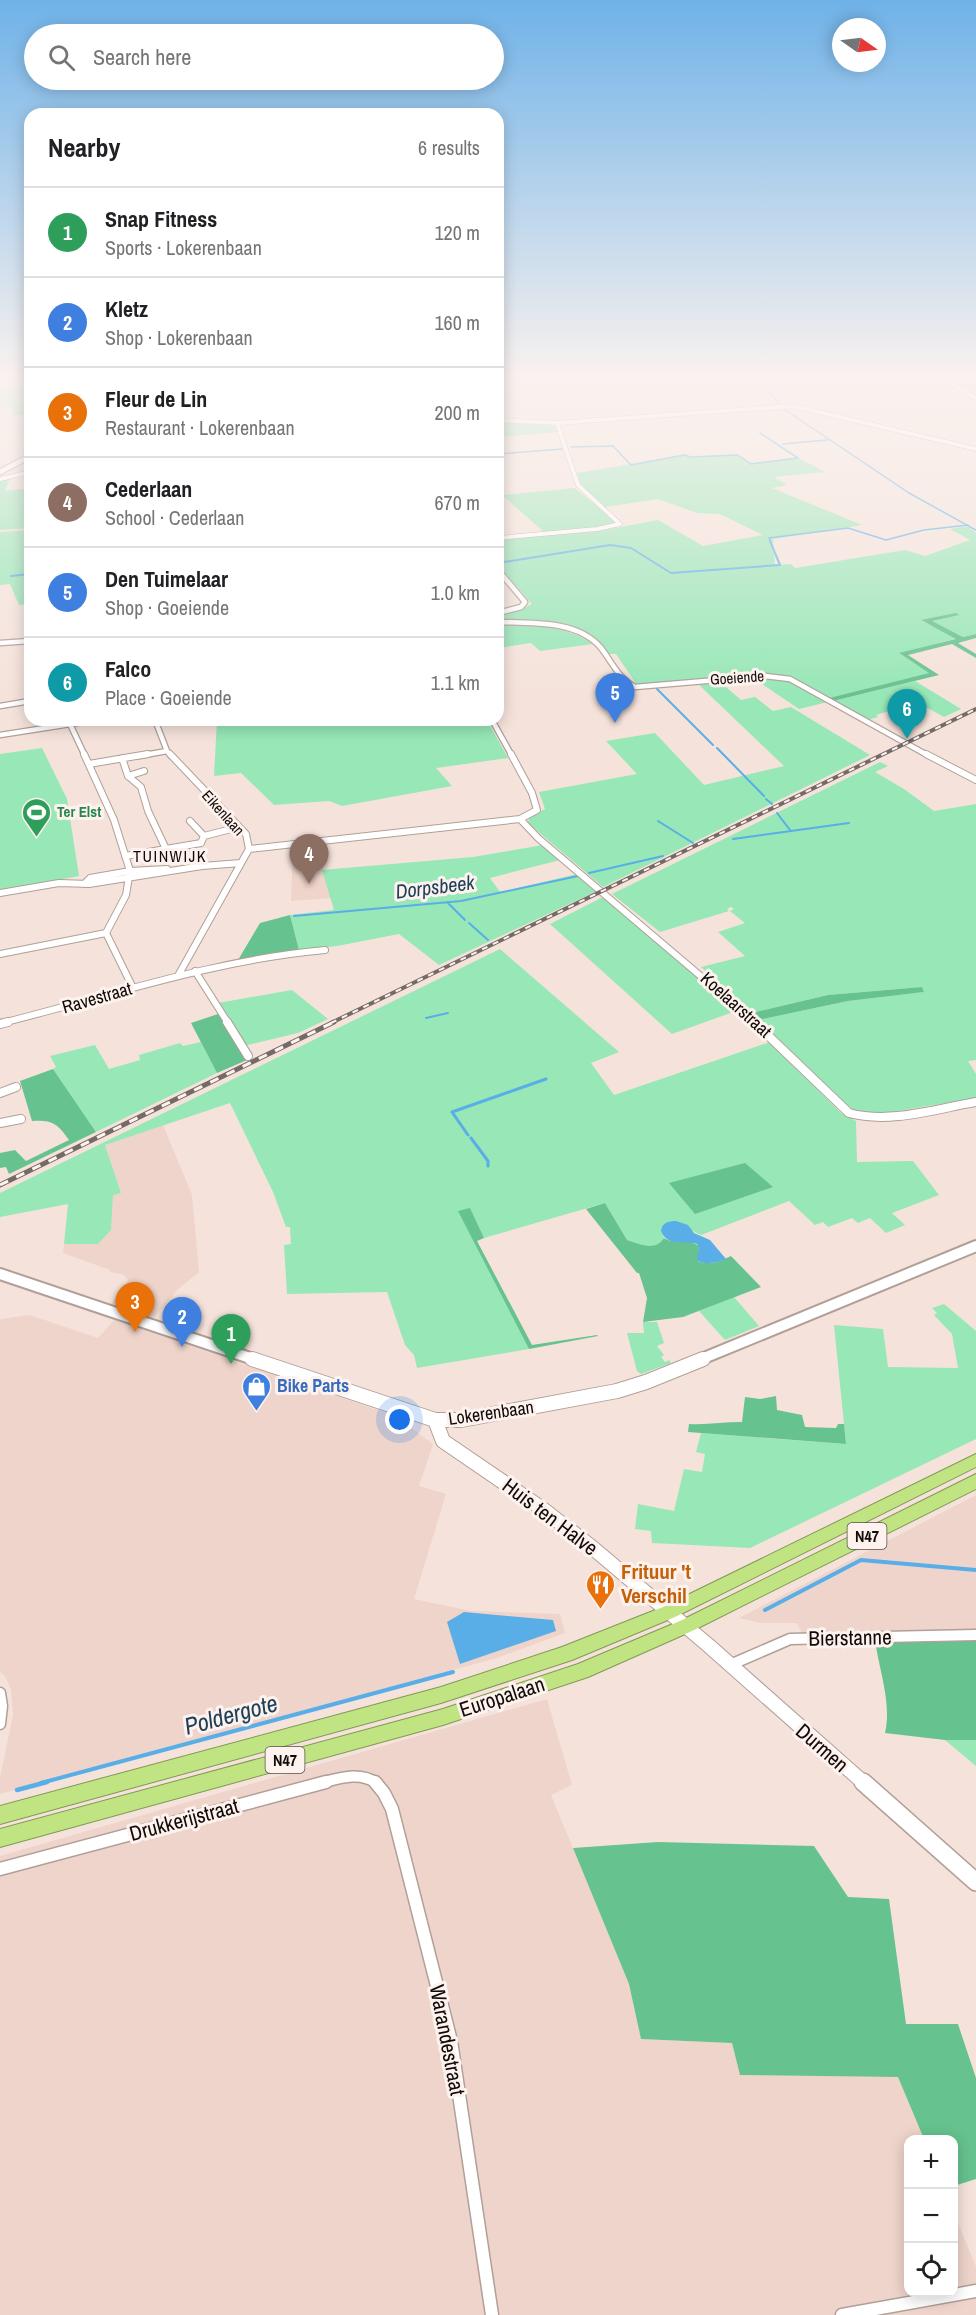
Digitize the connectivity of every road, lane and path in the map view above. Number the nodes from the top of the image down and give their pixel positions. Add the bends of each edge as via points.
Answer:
1 (577, 481) edge
2 (504, 537) edge
3 (504, 577) edge
4 (504, 611) edge
5 (504, 622) edge
6 (24, 642) edge
7 (0, 644) edge
8 (24, 702) edge
9 (0, 706) edge
10 (57, 726) edge
11 (71, 726) edge
12 (157, 726) edge
13 (495, 726) edge
14 (0, 735) edge
15 (167, 751) junction
16 (122, 758) junction
17 (89, 764) junction
18 (144, 771) dead end
19 (128, 776) junction
20 (976, 780) edge
21 (520, 819) junction
22 (190, 821) dead end
23 (239, 827) junction
24 (204, 836) junction
25 (166, 849) junction
26 (249, 849) junction
27 (125, 856) junction
28 (241, 863) junction
29 (130, 875) junction
30 (0, 893) edge
31 (106, 933) junction
32 (325, 950) dead end
33 (0, 954) edge
34 (195, 971) junction
35 (179, 974) junction
36 (133, 988) junction
37 (0, 1024) edge
38 (248, 1056) dead end
39 (16, 1087) dead end
40 (0, 1093) edge
41 (976, 1102) edge
42 (21, 1119) dead end
43 (0, 1124) edge
44 (976, 1246) edge
45 (0, 1274) edge
46 (435, 1420) junction
47 (976, 1460) edge
48 (976, 1480) edge
49 (669, 1612) junction
50 (686, 1626) junction
51 (976, 1635) edge
52 (729, 1665) junction
53 (0, 1693) edge
54 (0, 1724) edge
55 (368, 1777) joint
56 (0, 1815) edge
57 (0, 1838) edge
58 (0, 1869) edge
59 (976, 1882) edge
60 (976, 2291) edge
61 (492, 2315) edge
62 (846, 2315) edge

1 - 2 street via 620,524
3 - 4 street via 525,602
5 - 20 street, Goeiende via 551,626 590,638 623,680 635,687 747,677 790,679
6 - 7 street
8 - 9 street
10 - 14 street
11 - 17 street
12 - 15 street, Eikenlaan
13 - 21 street via 537,805 537,810
15 - 16 street
15 - 23 street, Eikenlaan
16 - 17 street
16 - 19 street
17 - 27 street
18 - 19 street
19 - 25 street via 141,787
21 - 26 street
21 - 41 street, Koelaarstraat via 738,1006 849,1113 879,1117
22 - 24 street
23 - 24 street
23 - 26 street, Eikenlaan via 246,834
24 - 25 street via 201,843
25 - 27 street
26 - 28 street, Eikenlaan
27 - 29 street
28 - 29 street
28 - 35 street, Eikenlaan
29 - 30 street via 89,884
29 - 31 street
31 - 33 street
31 - 36 street
32 - 34 street, Ravestraat
34 - 35 street, Ravestraat
34 - 38 street
35 - 36 street, Ravestraat
36 - 37 street, Ravestraat
39 - 40 street
42 - 43 street
44 - 46 street, Lokerenbaan via 646,1382 461,1420
45 - 46 street, Lokerenbaan
46 - 49 street, Huis ten Halve via 443,1440 544,1510
47 - 49 highway, Europalaan / N47
48 - 50 highway, Europalaan / N47
49 - 50 street, Durmen
49 - 56 highway, Europalaan / N47 via 566,1654 441,1695
50 - 52 street, Durmen
50 - 57 highway, Europalaan / N47 via 582,1671 443,1717
51 - 52 street, Bierstanne via 790,1639
52 - 59 street, Durmen
53 - 54 street
55 - 58 street, Drukkerijstraat via 348,1776
55 - 61 street, Warandestraat via 383,1790 392,1809 451,2042
60 - 62 street

